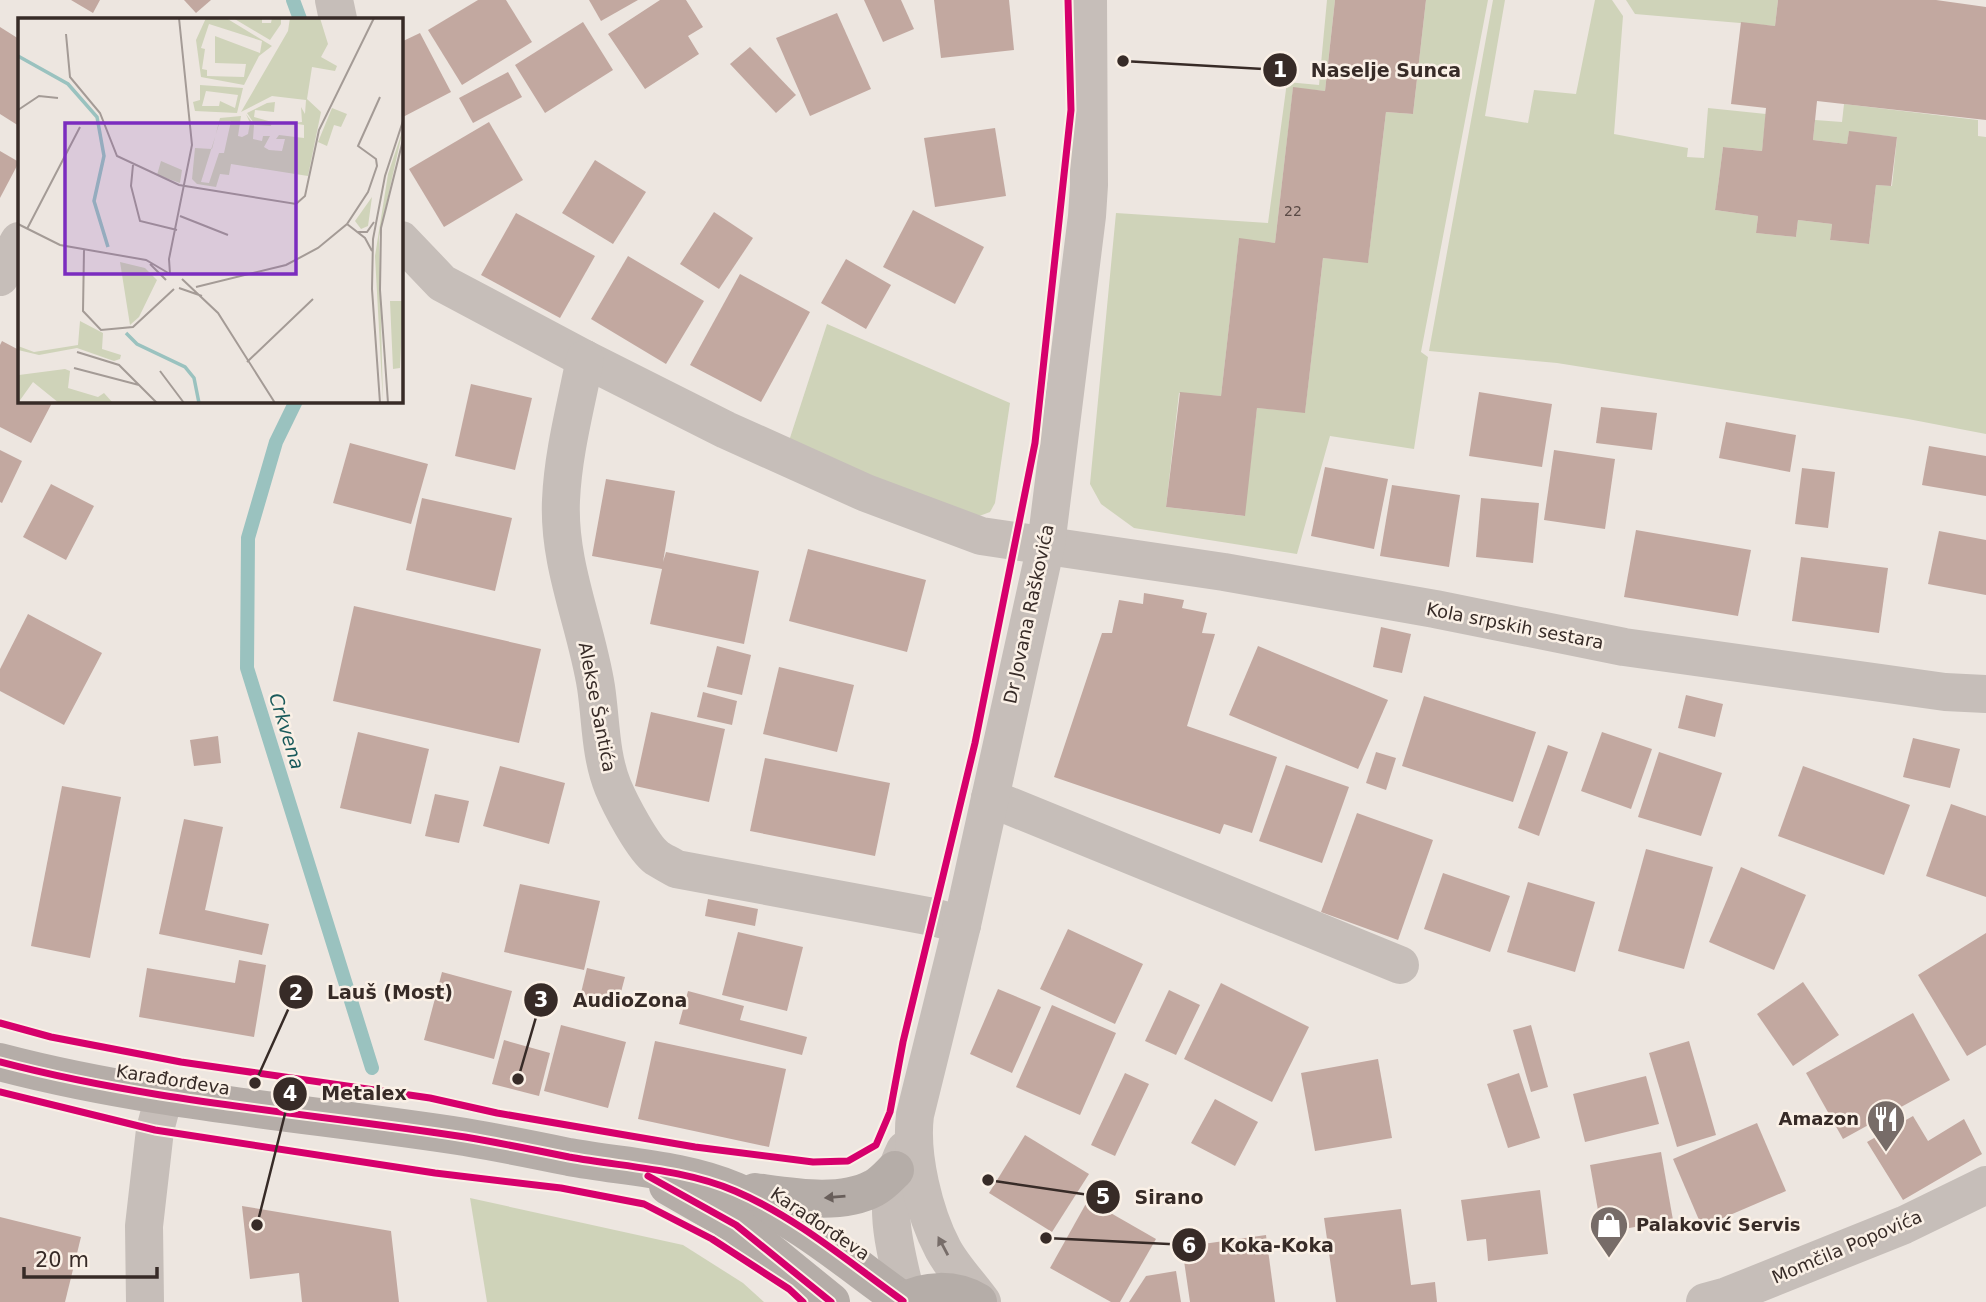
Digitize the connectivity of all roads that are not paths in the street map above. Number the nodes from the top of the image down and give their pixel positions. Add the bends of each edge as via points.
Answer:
1 (334, 0) edge
2 (1088, 0) edge
3 (338, 18) edge
4 (402, 241) edge
5 (18, 243) edge
6 (0, 277) edge
7 (585, 359) junction
8 (1046, 545) junction
9 (1986, 694) edge
10 (990, 798) junction
11 (962, 925) junction
12 (1400, 965) dead end
13 (0, 1062) edge
14 (164, 1096) junction
15 (912, 1135) junction
16 (632, 1168) junction
17 (895, 1170) junction
18 (1986, 1185) edge
19 (732, 1189) junction
20 (904, 1301) edge
21 (145, 1302) edge
22 (831, 1302) edge
23 (980, 1302) edge
24 (1705, 1302) edge

1 - 3 street
2 - 8 street, Dr Jovana Raškovića via 1087,216
4 - 7 street via 442,283
5 - 6 street
7 - 8 street via 866,493 981,536
7 - 11 street, Alekse Šantića via 561,500 563,543 596,685 606,766 643,842 676,869
8 - 9 street, Kola srpskih sestara via 1435,609 1624,648
8 - 10 street, Dr Jovana Raškovića
10 - 11 street, Dr Jovana Raškovića
10 - 12 street
11 - 15 street, Dr Jovana Raškovića
13 - 14 main road, Karađorđeva
14 - 16 main road, Karađorđeva via 467,1138
14 - 21 street, Karađorđeva via 155,1130 144,1226
15 - 17 street, Dr Jovana Raškovića
23 -> 15 street, Dr Jovana Raškovića via 943,1250 928,1212
16 - 19 main road, Karađorđeva
16 - 22 main road, Karađorđeva via 736,1225
17 -> 19 main road via 876,1188 851,1196 808,1200
17 - 20 street, Dr Jovana Raškovića via 890,1211
18 - 24 street, Momčila Popovića via 1904,1225
19 - 20 main road, Karađorđeva via 787,1219
20 - 23 main road via 943,1291

